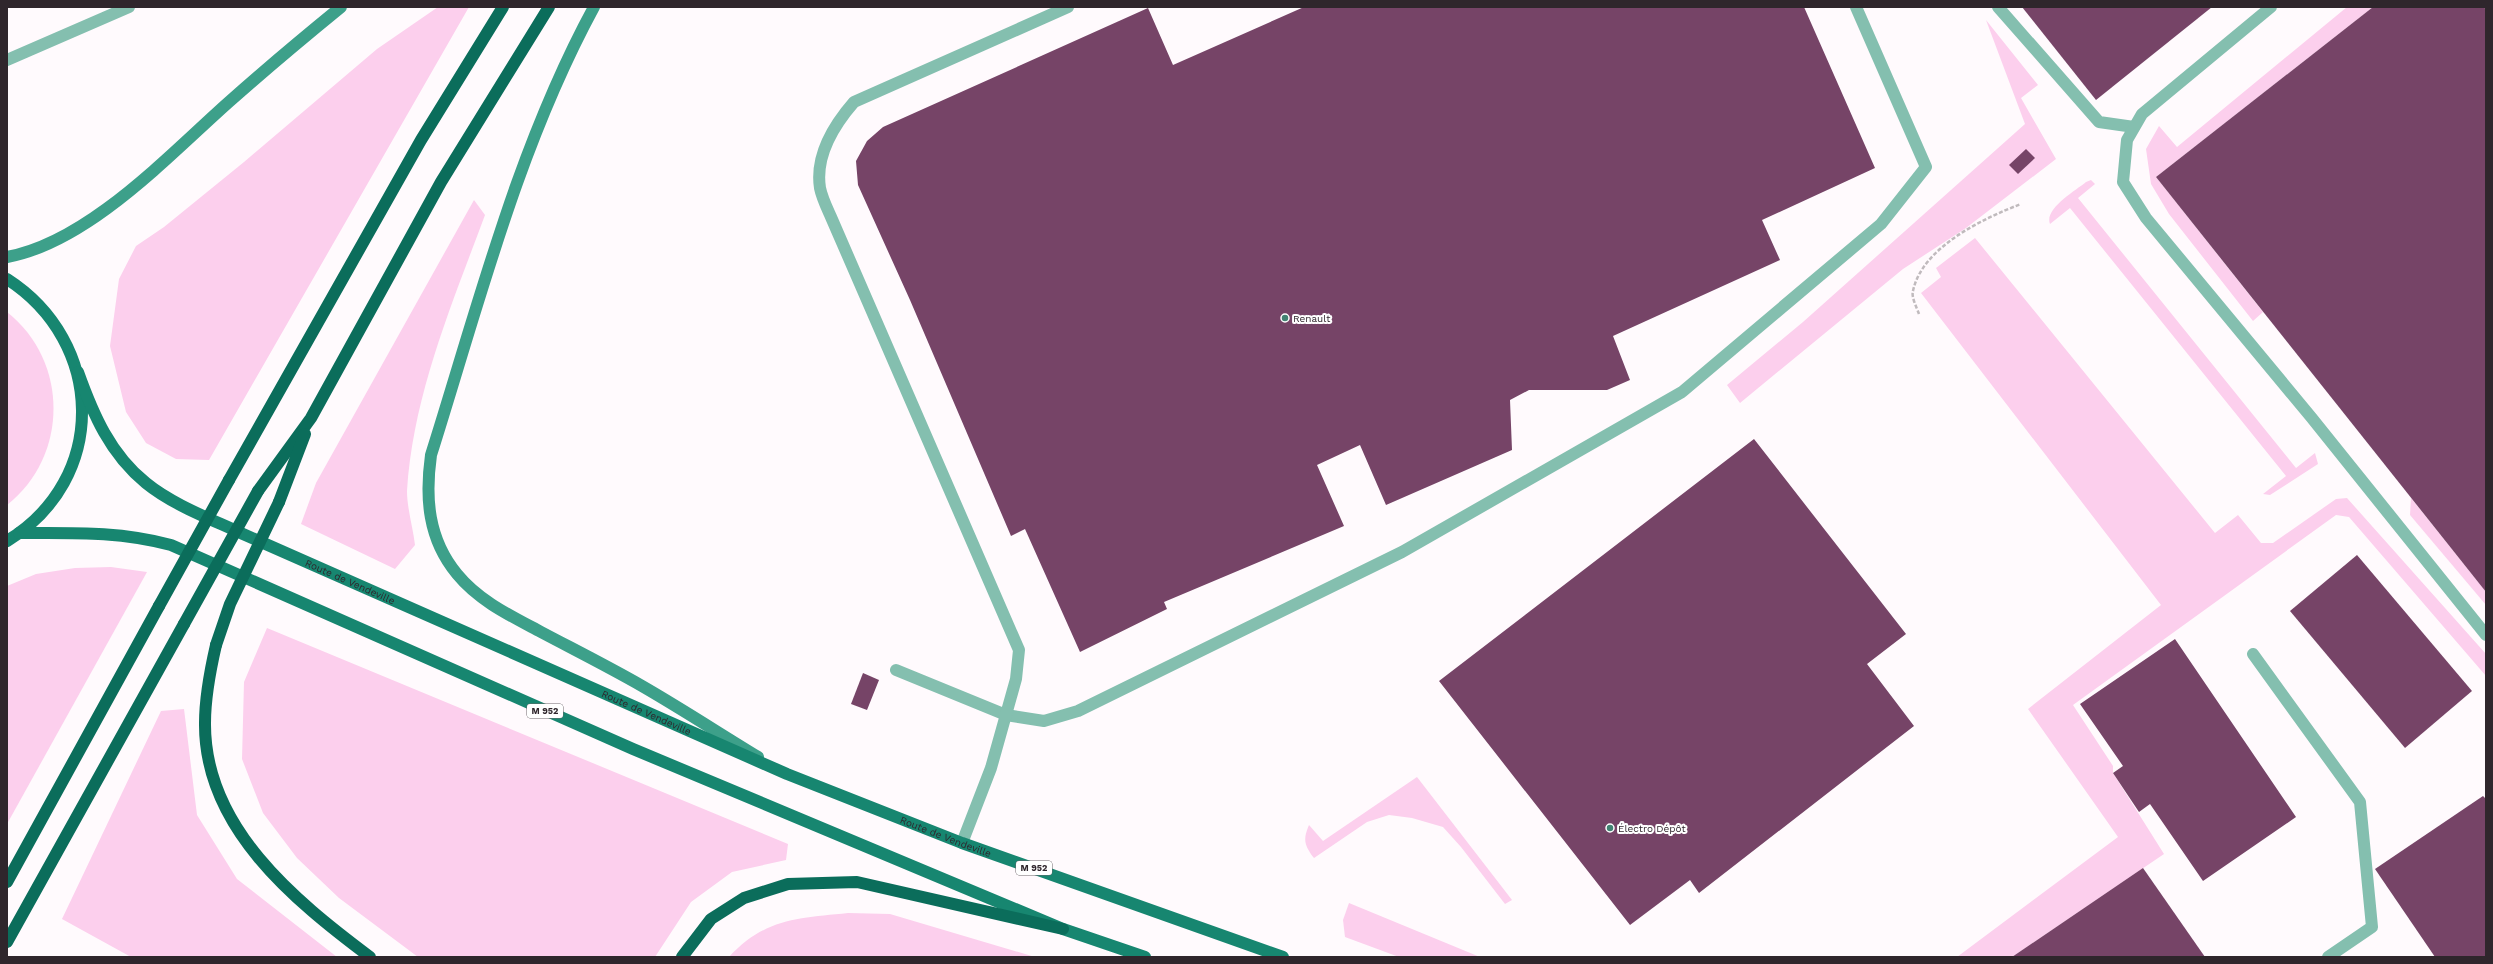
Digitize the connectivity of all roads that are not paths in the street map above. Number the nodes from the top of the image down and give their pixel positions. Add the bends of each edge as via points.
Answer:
1 (129, 7) edge
2 (341, 7) edge
3 (503, 7) edge
4 (549, 7) edge
5 (594, 7) edge
6 (1068, 7) edge
7 (1856, 7) edge
8 (1998, 7) edge
9 (2271, 7) edge
10 (7, 60) edge
11 (2134, 127) junction
12 (7, 257) edge
13 (7, 279) edge
14 (78, 372) junction
15 (311, 418) junction
16 (19, 533) junction
17 (7, 541) edge
18 (2486, 635) edge
19 (2253, 654) dead end
20 (896, 670) dead end
21 (1006, 715) junction
22 (787, 774) junction
23 (962, 843) junction
24 (7, 882) edge
25 (1064, 929) junction
26 (7, 942) edge
27 (370, 957) edge
28 (682, 957) edge
29 (1145, 957) edge
30 (1283, 957) edge
31 (2328, 957) edge

1 - 10 lane
2 - 12 street via 101,212 74,230 44,245
3 - 24 highway, bridge via 421,140 229,480
4 - 15 highway via 441,182
5 - 22 street via 572,47 536,128 501,230 431,455 427,484 428,509 445,557 479,597 642,686
6 - 21 lane via 854,102 828,140 820,171 820,189 831,217 1019,650 1016,679
7 - 21 lane via 1926,168 1881,224 1682,392 1402,552 1078,711 1044,721
8 - 11 lane via 2099,122
9 - 11 lane via 2142,114
11 - 18 lane via 2127,140 2123,182 2146,218 2311,417
13 - 14 main road via 24,290 52,319 72,354
14 - 16 main road via 82,413 77,452 70,471 48,506
14 - 22 main road, Route de Vendeville / M 952 via 104,433 122,460 146,483 175,501 242,534
15 - 26 highway, bridge via 258,491
15 - 27 highway, bridge via 279,502 230,604 216,645 207,684 204,724 208,756 218,795 234,826 261,862 325,923
16 - 17 main road
16 - 25 main road, M 952 via 114,533 171,545 633,749
19 - 31 lane via 2360,802 2372,927
20 - 21 lane
21 - 23 lane via 991,768
22 - 23 main road, Route de Vendeville / M 952
23 - 30 main road, Route de Vendeville / M 952
25 - 28 highway via 857,882 788,884 744,898 711,919
25 - 29 main road, M 952

